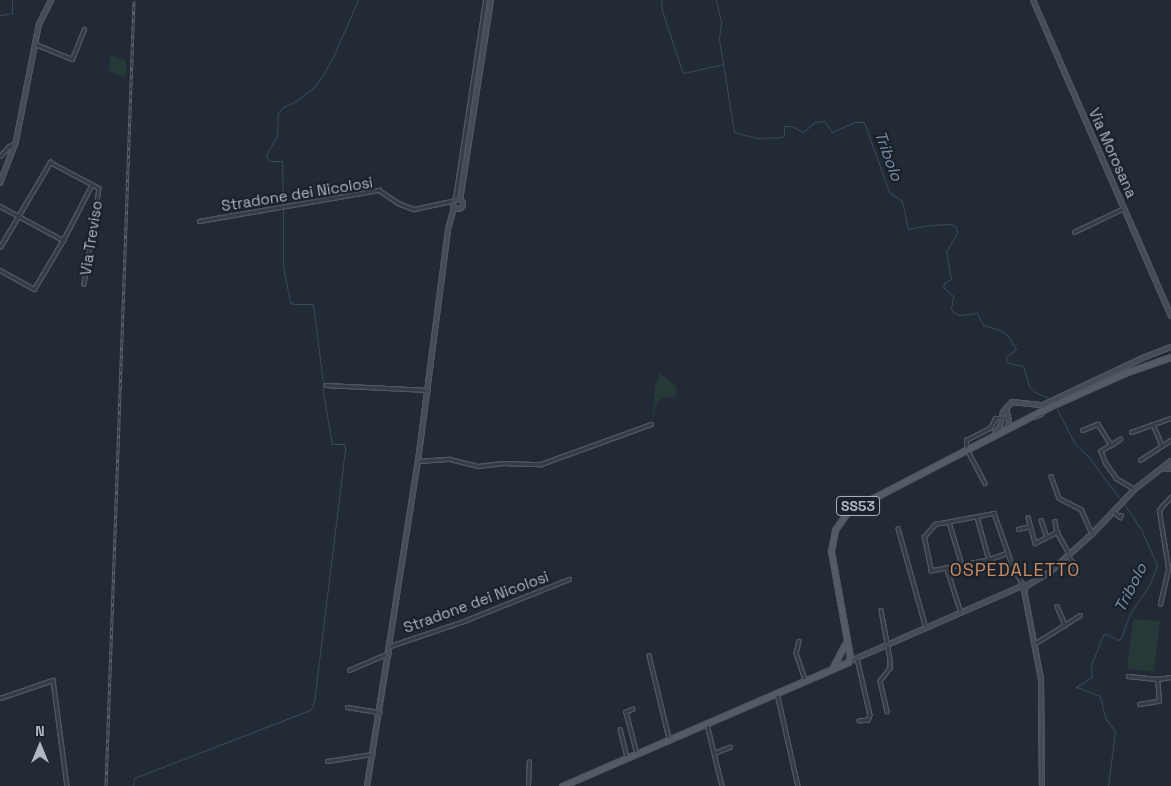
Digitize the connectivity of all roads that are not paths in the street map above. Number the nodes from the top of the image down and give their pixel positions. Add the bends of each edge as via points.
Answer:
1 (51, 0) edge
2 (485, 0) edge
3 (491, 0) edge
4 (1033, 0) edge
5 (84, 29) dead end
6 (35, 44) junction
7 (15, 144) junction
8 (0, 156) edge
9 (0, 183) edge
10 (91, 186) junction
11 (456, 200) junction
12 (0, 206) edge
13 (454, 208) junction
14 (1125, 208) junction
15 (19, 216) junction
16 (199, 221) dead end
17 (1074, 232) dead end
18 (63, 240) junction
19 (0, 247) edge
20 (0, 270) edge
21 (84, 284) dead end
22 (1171, 316) edge
23 (1171, 347) edge
24 (1171, 357) edge
25 (1141, 367) junction
26 (326, 385) dead end
27 (428, 390) junction
28 (1076, 395) junction
29 (1055, 404) junction
30 (1006, 408) junction
31 (1041, 414) junction
32 (1001, 417) junction
33 (1171, 418) edge
34 (1008, 419) junction
35 (1002, 422) junction
36 (651, 424) dead end
37 (1153, 424) junction
38 (1009, 428) junction
39 (1082, 430) dead end
40 (1131, 432) dead end
41 (1120, 439) dead end
42 (1171, 440) edge
43 (1111, 445) junction
44 (1162, 445) junction
45 (966, 447) dead end
46 (972, 449) junction
47 (1140, 460) dead end
48 (418, 461) junction
49 (1170, 462) edge
50 (1170, 468) edge
51 (1160, 469) junction
52 (1051, 476) dead end
53 (985, 483) dead end
54 (1135, 489) junction
55 (1171, 497) edge
56 (1114, 512) junction
57 (977, 516) junction
58 (1028, 516) dead end
59 (1123, 519) dead end
60 (1041, 520) dead end
61 (1055, 521) dead end
62 (949, 522) junction
63 (1030, 526) junction
64 (898, 528) dead end
65 (1018, 530) dead end
66 (1057, 532) junction
67 (1092, 534) junction
68 (1047, 537) junction
69 (1008, 553) junction
70 (1069, 555) junction
71 (989, 560) junction
72 (962, 566) junction
73 (1170, 567) edge
74 (947, 569) junction
75 (1076, 575) dead end
76 (569, 580) dead end
77 (1023, 587) junction
78 (1160, 604) dead end
79 (1057, 606) dead end
80 (881, 610) dead end
81 (961, 613) junction
82 (1080, 615) dead end
83 (1065, 625) junction
84 (926, 628) junction
85 (799, 641) dead end
86 (846, 641) junction
87 (1034, 644) junction
88 (390, 646) junction
89 (887, 646) junction
90 (842, 652) junction
91 (389, 653) junction
92 (849, 654) junction
93 (649, 655) dead end
94 (838, 657) junction
95 (858, 658) junction
96 (846, 662) junction
97 (832, 668) junction
98 (349, 670) dead end
99 (1128, 676) dead end
100 (1171, 677) edge
101 (1157, 679) junction
102 (806, 681) junction
103 (777, 693) junction
104 (0, 698) edge
105 (1139, 704) dead end
106 (347, 707) dead end
107 (632, 709) dead end
108 (887, 711) dead end
109 (380, 712) junction
110 (859, 721) dead end
111 (707, 724) junction
112 (620, 729) dead end
113 (669, 740) junction
114 (730, 747) dead end
115 (714, 753) junction
116 (372, 754) junction
117 (637, 754) junction
118 (626, 758) junction
119 (327, 762) dead end
120 (529, 762) dead end
121 (67, 786) edge
122 (367, 786) edge
123 (528, 786) edge
124 (562, 786) edge
125 (722, 786) edge
126 (798, 786) edge
127 (1042, 786) edge

1 - 6 street via 39,24
2 - 11 street, Stradone dei Nicolosi
3 - 11 street, Stradone dei Nicolosi
4 - 14 street, Via Morosana
5 - 6 street via 72,59
6 - 7 street
7 - 8 street
7 - 9 street
10 - 15 street, Via Treviso via 50,162
10 - 18 street
10 - 21 street, Via Treviso via 98,188
11 - 13 street, Stradone dei Nicolosi
11 - 13 street, Stradone dei Nicolosi via 462,207
11 - 16 street, Stradone dei Nicolosi via 414,209 379,190
12 - 15 street
13 - 27 street, Stradone dei Nicolosi via 448,229
14 - 17 street
14 - 22 street, Via Morosana
15 - 18 street
15 - 19 street
18 - 20 street via 34,289
23 - 30 street via 1145,356 1043,405 1015,401
24 - 25 main road
24 - 25 main road
25 - 28 main road
26 - 27 street
27 - 48 street, Stradone dei Nicolosi
28 - 29 main road
28 - 31 main road
29 - 34 street via 1018,421
29 - 38 main road
30 - 32 street
30 - 34 street
31 - 38 street
31 - 46 main road
32 - 34 street
32 - 35 street
32 - 45 street via 995,418 990,428 967,440
33 - 37 street
34 - 38 street
35 - 38 street
35 - 46 street via 998,431
36 - 48 street via 541,464 478,466 450,459
37 - 40 street
37 - 44 street
38 - 46 main road
39 - 43 street via 1098,424
41 - 43 street
42 - 44 street
43 - 54 street via 1101,452 1105,462 1116,478
44 - 47 street
46 - 53 street
46 - 86 main road, SS53 via 855,508 836,527 831,555
48 - 88 street, Stradone dei Nicolosi
49 - 50 street
49 - 51 street
50 - 51 street
51 - 54 street
52 - 67 street via 1059,498 1081,509
54 - 56 street
55 - 73 street via 1160,512
56 - 59 street
56 - 67 street
57 - 62 street
57 - 69 street via 995,514
57 - 71 street
58 - 63 street
60 - 68 street
61 - 66 street
62 - 72 street
62 - 74 street via 934,524 924,537 932,571
63 - 65 street
63 - 68 street via 1035,542
64 - 84 street
66 - 68 street
66 - 70 street
67 - 70 street
69 - 71 street
69 - 77 street
70 - 75 street via 1076,566 1072,570
70 - 77 street via 1046,575
71 - 72 street
72 - 74 street
73 - 78 street
74 - 81 street
76 - 88 street, Stradone dei Nicolosi
77 - 81 street
77 - 87 street
79 - 83 street
80 - 89 street
81 - 84 street
82 - 83 street
83 - 87 street
84 - 89 street
85 - 102 street via 796,653
86 - 90 main road, SS53
86 - 92 main road, SS53
87 - 127 street via 1041,678
88 - 91 street, Stradone dei Nicolosi
89 - 95 street
89 - 108 street via 890,668 880,681
90 - 92 main road
90 - 94 main road
91 - 98 street
91 - 109 street, Stradone dei Nicolosi
92 - 95 street
92 - 96 main road
93 - 113 street
94 - 96 main road
94 - 97 main road
95 - 96 street
95 - 110 street via 870,715 868,720
96 - 97 main road
97 - 102 main road
99 - 101 street
100 - 101 street
101 - 105 street via 1159,701
102 - 103 main road
103 - 111 main road
103 - 126 street
104 - 121 street via 53,680
106 - 109 street
107 - 117 street via 626,712
109 - 116 street, Stradone dei Nicolosi
111 - 113 main road
111 - 115 street
112 - 118 street
113 - 117 main road
114 - 115 street
115 - 125 street
116 - 119 street
116 - 122 street, Stradone dei Nicolosi
117 - 118 main road
118 - 124 main road
120 - 123 street

